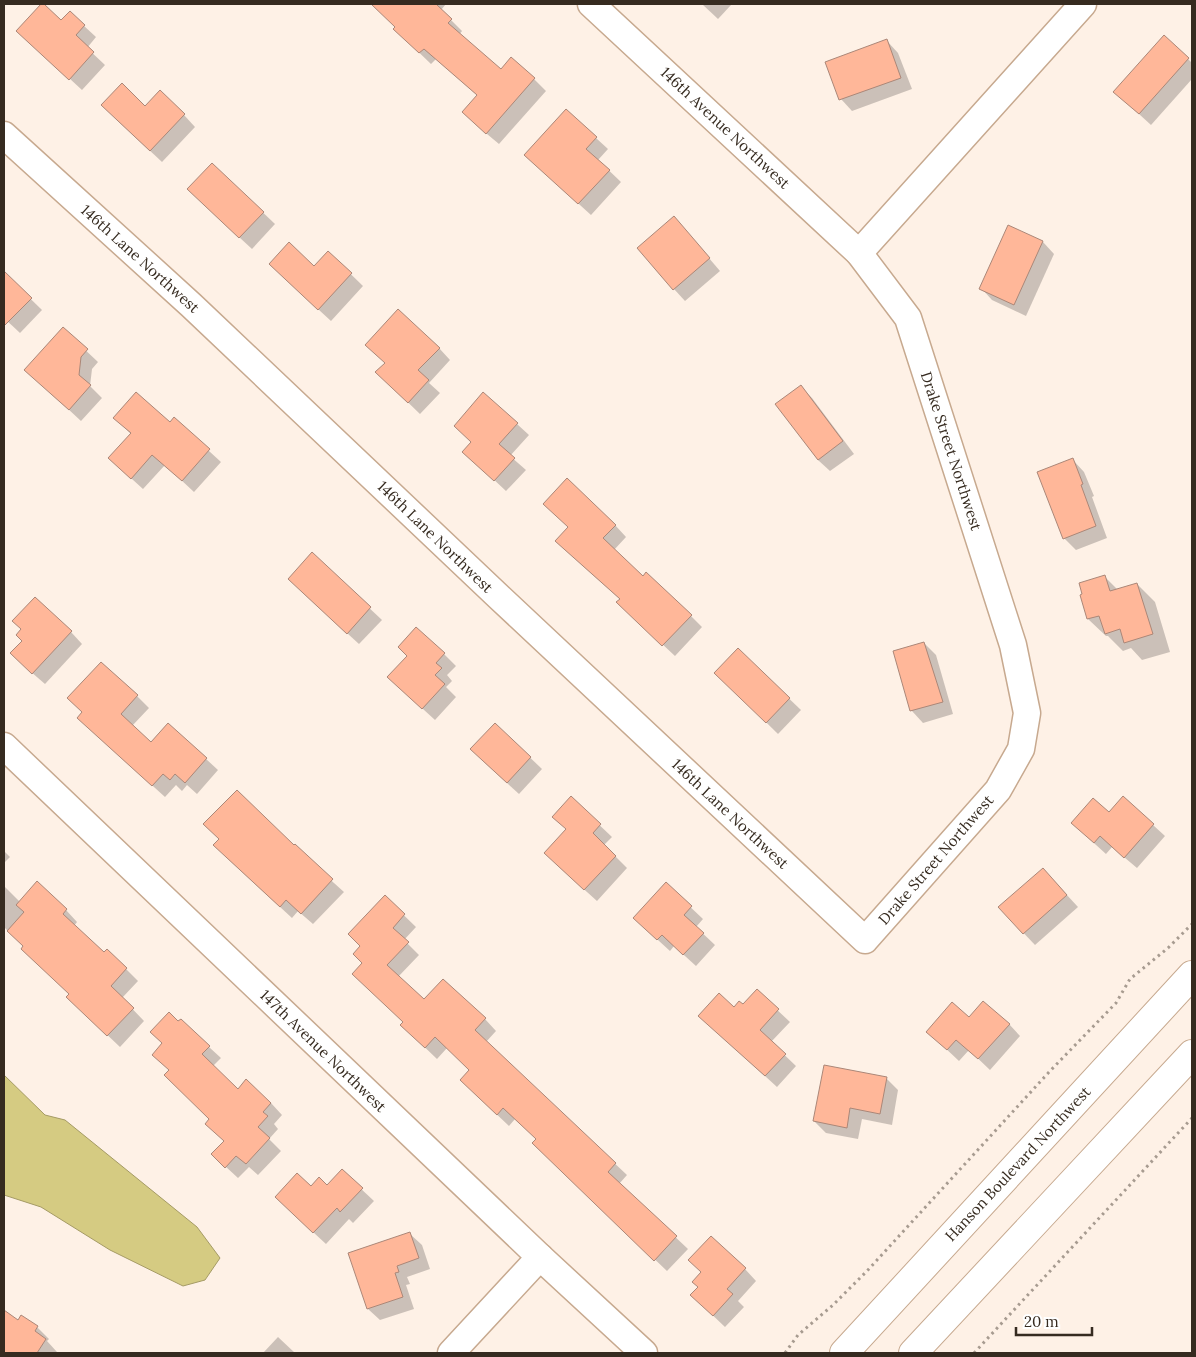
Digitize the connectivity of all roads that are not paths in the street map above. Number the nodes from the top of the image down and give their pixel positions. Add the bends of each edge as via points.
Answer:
1 (591, 4) edge
2 (1083, 4) edge
3 (4, 135) edge
4 (859, 253) junction
5 (4, 746) edge
6 (865, 940) joint
7 (1192, 975) edge
8 (1192, 1054) edge
9 (540, 1257) junction
10 (451, 1353) edge
11 (644, 1353) edge
12 (844, 1353) edge
13 (912, 1353) edge

1 - 4 street, 146th Avenue Northwest
2 - 4 street
3 - 6 street, 146th Lane Northwest via 192,305
4 - 6 street, Drake Street Northwest via 908,318 1013,645 1027,713 1021,750 998,790
5 - 9 street, 147th Avenue Northwest
7 - 12 main road, Hanson Boulevard Northwest
8 - 13 main road
9 - 10 street
9 - 11 street, 147th Avenue Northwest

